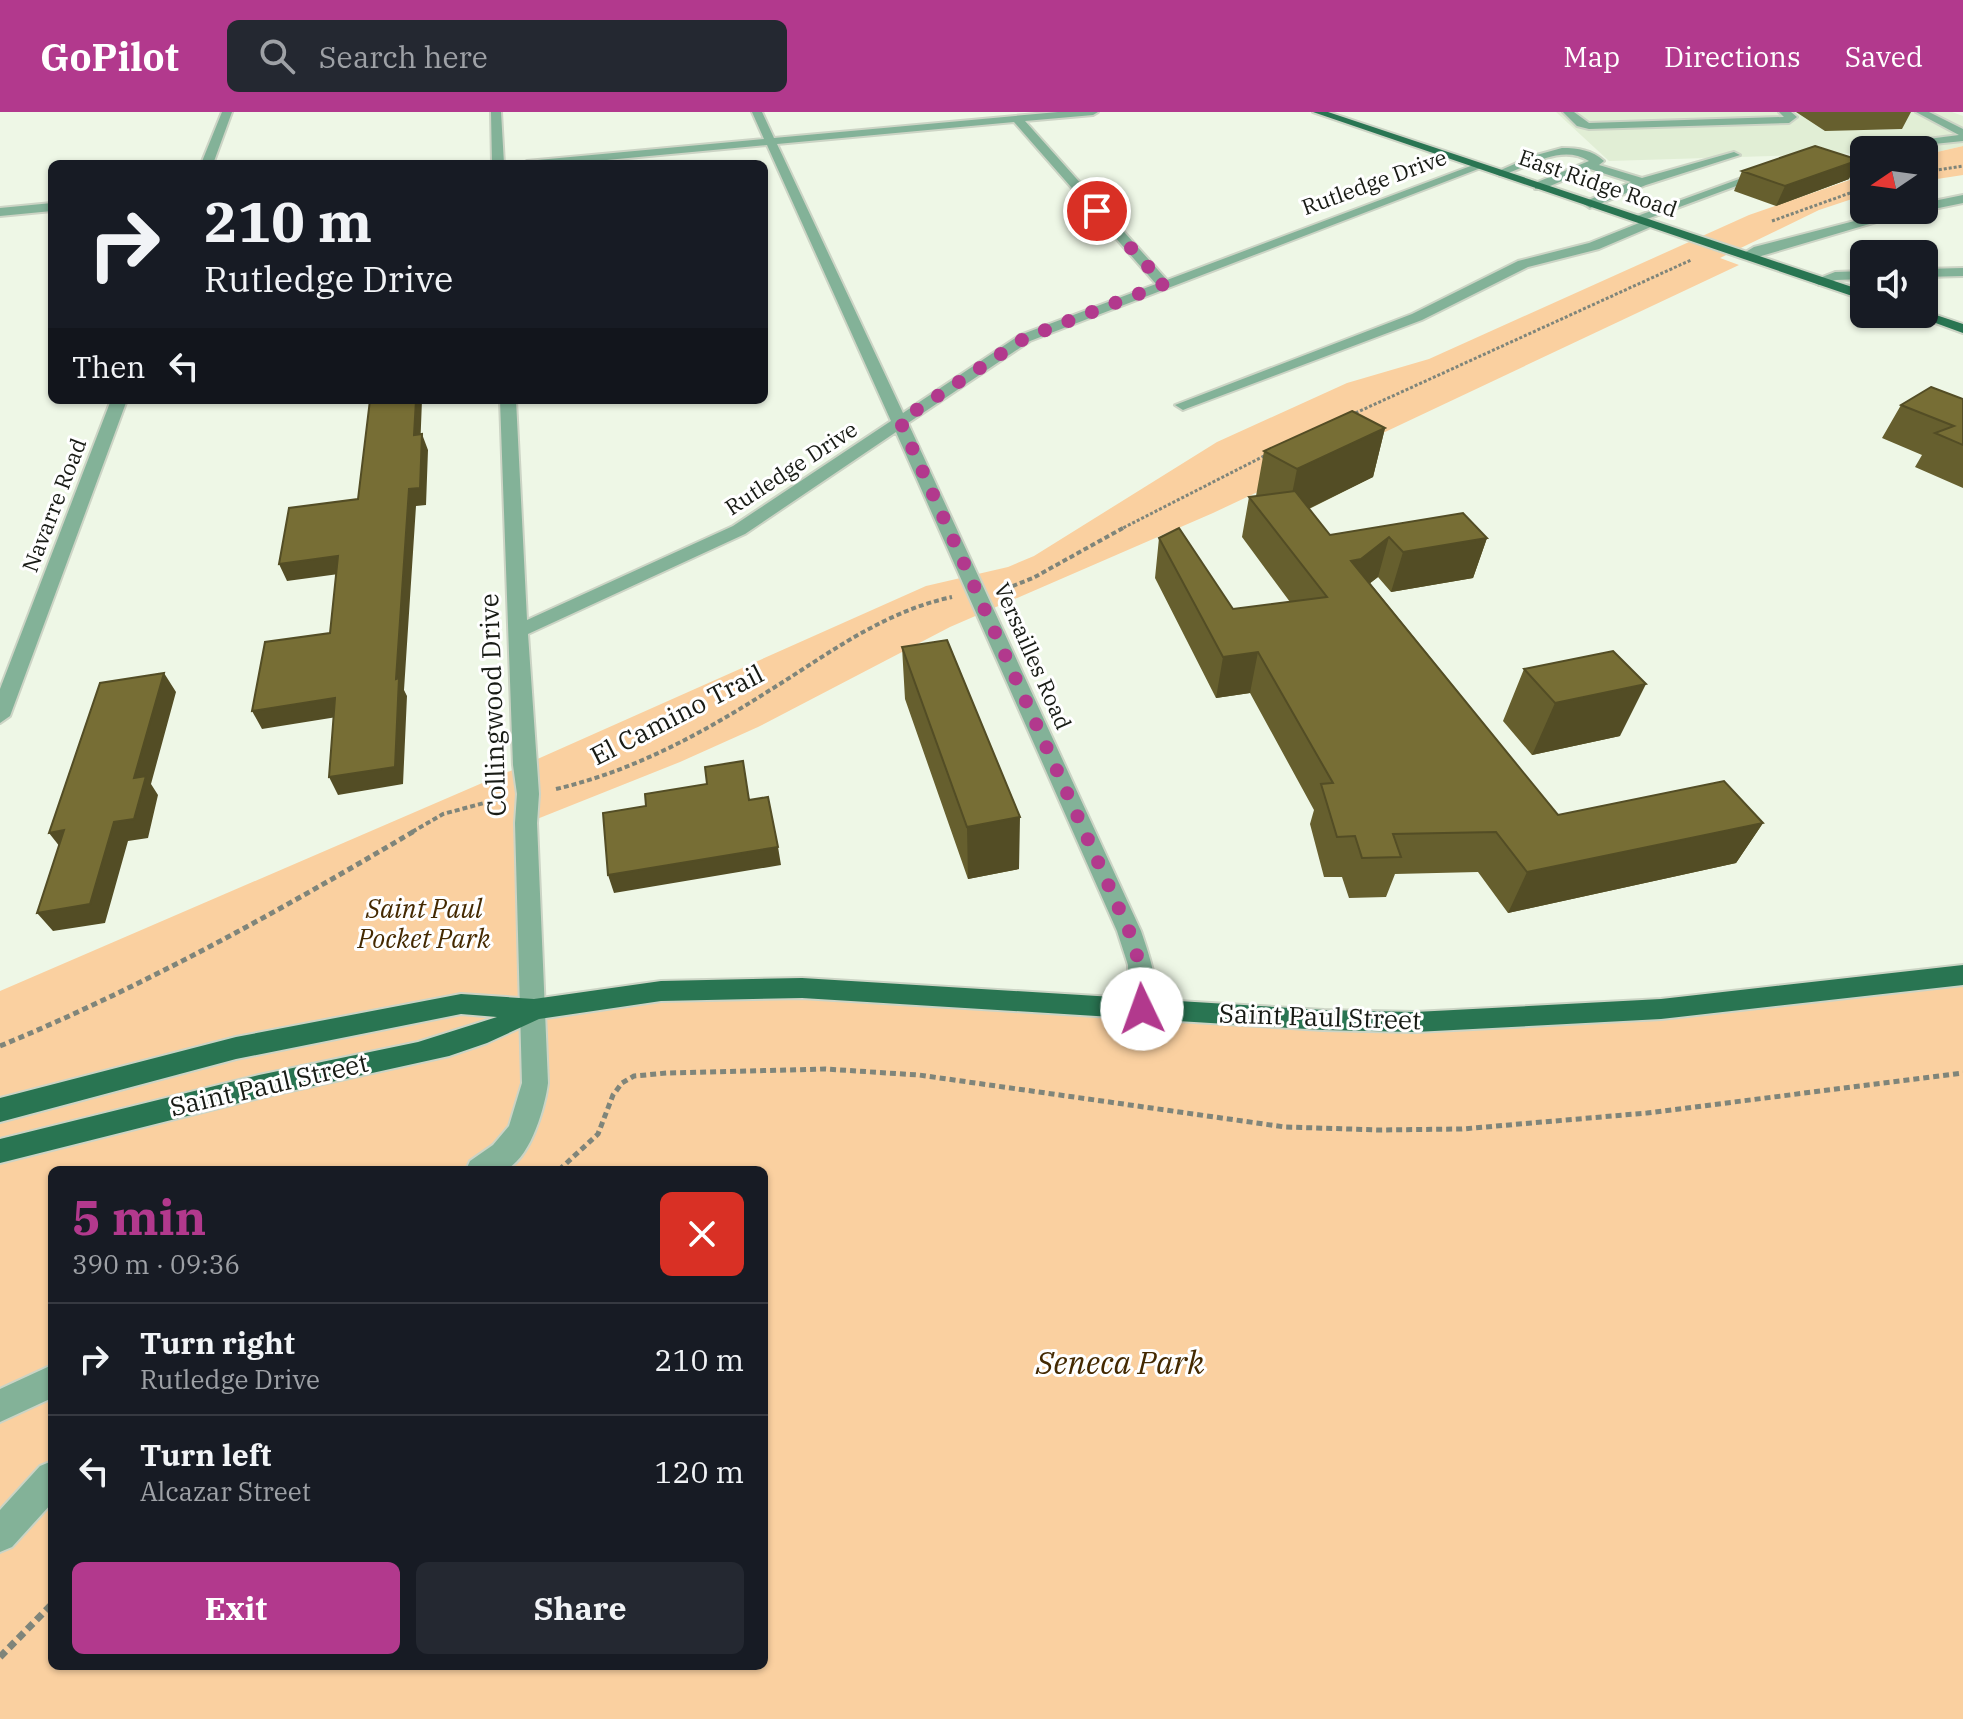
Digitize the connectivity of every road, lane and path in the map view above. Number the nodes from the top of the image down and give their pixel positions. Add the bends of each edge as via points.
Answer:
1 (227, 112) edge
2 (496, 112) edge
3 (757, 112) edge
4 (1093, 112) edge
5 (1318, 112) edge
6 (1568, 112) edge
7 (1784, 112) edge
8 (1921, 112) edge
9 (1017, 119) junction
10 (1581, 124) junction
11 (1963, 135) edge
12 (1938, 139) edge
13 (1565, 140) junction
14 (771, 142) junction
15 (1734, 155) dead end
16 (209, 160) edge
17 (498, 160) edge
18 (571, 160) edge
19 (1589, 165) junction
20 (1480, 166) junction
21 (1963, 166) edge
22 (1781, 168) edge
23 (1938, 170) edge
24 (1500, 173) junction
25 (1642, 182) junction
26 (1539, 186) junction
27 (1850, 193) edge
28 (1963, 199) edge
29 (1590, 204) junction
30 (1938, 204) edge
31 (48, 207) edge
32 (0, 212) edge
33 (1642, 221) junction
34 (1765, 224) dead end
35 (1858, 224) edge
36 (1746, 256) junction
37 (1695, 258) dead end
38 (1963, 272) edge
39 (1938, 273) edge
40 (1850, 275) edge
41 (1819, 281) junction
42 (1164, 284) junction
43 (1850, 291) edge
44 (1938, 321) edge
45 (1963, 329) edge
46 (117, 404) edge
47 (508, 404) edge
48 (1183, 405) dead end
49 (1349, 416) edge
50 (900, 421) junction
51 (1279, 448) edge
52 (978, 593) junction
53 (518, 631) junction
54 (0, 716) edge
55 (528, 794) junction
56 (1963, 975) edge
57 (534, 1009) junction
58 (1142, 1009) junction
59 (0, 1046) edge
60 (1963, 1073) edge
61 (0, 1110) edge
62 (0, 1151) edge
63 (486, 1166) edge
64 (563, 1166) edge
65 (48, 1383) edge
66 (0, 1406) edge
67 (48, 1482) edge
68 (0, 1535) edge
69 (48, 1608) edge
70 (0, 1657) edge

1 - 16 street
2 - 17 street
3 - 14 street, Versailles Road
4 - 9 street
5 - 20 main road, East Ridge Road
6 - 10 street
7 - 10 street via 1792,117
8 - 11 street
9 - 14 street
9 - 42 street
10 - 13 street
11 - 12 street
13 - 19 street via 1598,161
13 - 24 street
14 - 18 street
14 - 50 street, Versailles Road
15 - 25 street
19 - 25 street
19 - 26 street
20 - 24 main road, East Ridge Road
20 - 42 street, Rutledge Drive
21 - 23 path
22 - 33 street
24 - 26 main road, East Ridge Road
25 - 29 street
26 - 29 main road, East Ridge Road
27 - 34 path
28 - 30 street
29 - 33 main road, East Ridge Road
31 - 32 street
33 - 36 main road, East Ridge Road
33 - 48 street via 1594,246 1523,264 1417,317
35 - 36 street
36 - 41 main road, East Ridge Road
37 - 49 path
38 - 39 street
40 - 41 street
41 - 43 main road, East Ridge Road
42 - 50 street, Rutledge Drive via 1025,338
44 - 45 main road
46 - 54 street, Navarre Road
47 - 53 street, Collingwood Drive
50 - 52 street, Versailles Road
50 - 53 street, Rutledge Drive via 739,530
51 - 52 path, El Camino Trail via 1024,584
52 - 55 path, El Camino Trail via 928,602 870,630 727,717 605,776
52 - 58 street, Versailles Road via 1129,931 1140,965
53 - 55 street, Collingwood Drive
55 - 57 street, Collingwood Drive
55 - 59 path, El Camino Trail via 443,814 228,937 92,1008
56 - 58 main road, Saint Paul Street via 1714,1005 1501,1019 1354,1022
57 - 58 main road, Saint Paul Street via 637,993 767,987
57 - 61 main road, Saint Paul Street via 461,1004 345,1025 151,1068
57 - 62 main road, Saint Paul Street via 460,1043 244,1089
57 - 63 street, Collingwood Drive via 535,1083 527,1123 504,1155
60 - 64 path via 1605,1118 1380,1130 1254,1124 919,1075 825,1069 667,1073 634,1076 622,1083 598,1134
65 - 66 street
67 - 68 street
69 - 70 path

